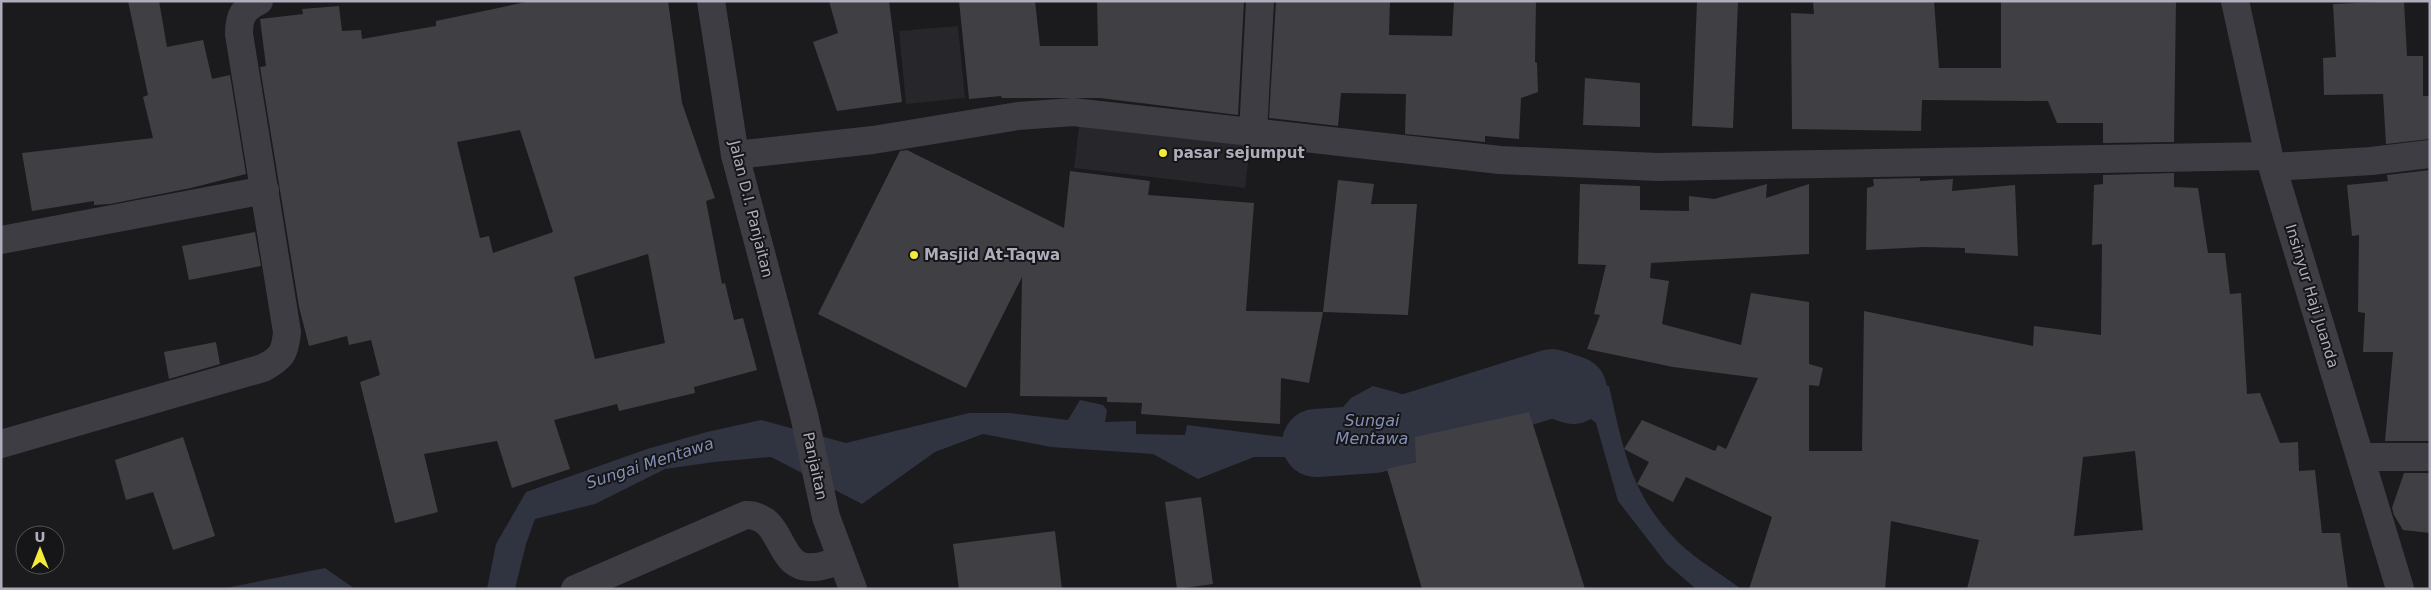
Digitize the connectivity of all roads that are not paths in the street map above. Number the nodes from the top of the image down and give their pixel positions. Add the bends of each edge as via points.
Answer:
1 (259, 1) edge
2 (711, 1) edge
3 (1260, 1) edge
4 (2235, 1) edge
5 (1253, 133) junction
6 (2430, 154) edge
7 (735, 155) junction
8 (2271, 162) junction
9 (265, 190) junction
10 (1, 240) edge
11 (804, 415) joint
12 (1, 444) edge
13 (2361, 457) junction
14 (2430, 457) edge
15 (842, 560) junction
16 (575, 589) edge
17 (853, 589) edge
18 (2400, 589) edge

1 - 9 street via 246,8 239,20
2 - 7 street, Jalan D.I. Panjaitan
3 - 5 street
4 - 8 street, Insinyur Haji Juanda
5 - 7 street via 1098,114 1046,113 873,140
5 - 8 street via 1500,160 1657,167
6 - 8 street via 2371,161
7 - 11 street, Jalan D.I. Panjaitan
8 - 13 street, Insinyur Haji Juanda
9 - 10 street
9 - 12 street via 287,332 286,347 278,359 263,368
11 - 15 street, Panjaitan via 826,518
13 - 14 street
13 - 18 street, Insinyur Haji Juanda
15 - 16 street via 815,568 791,561 767,521 760,516 746,515
15 - 17 street, Panjaitan

